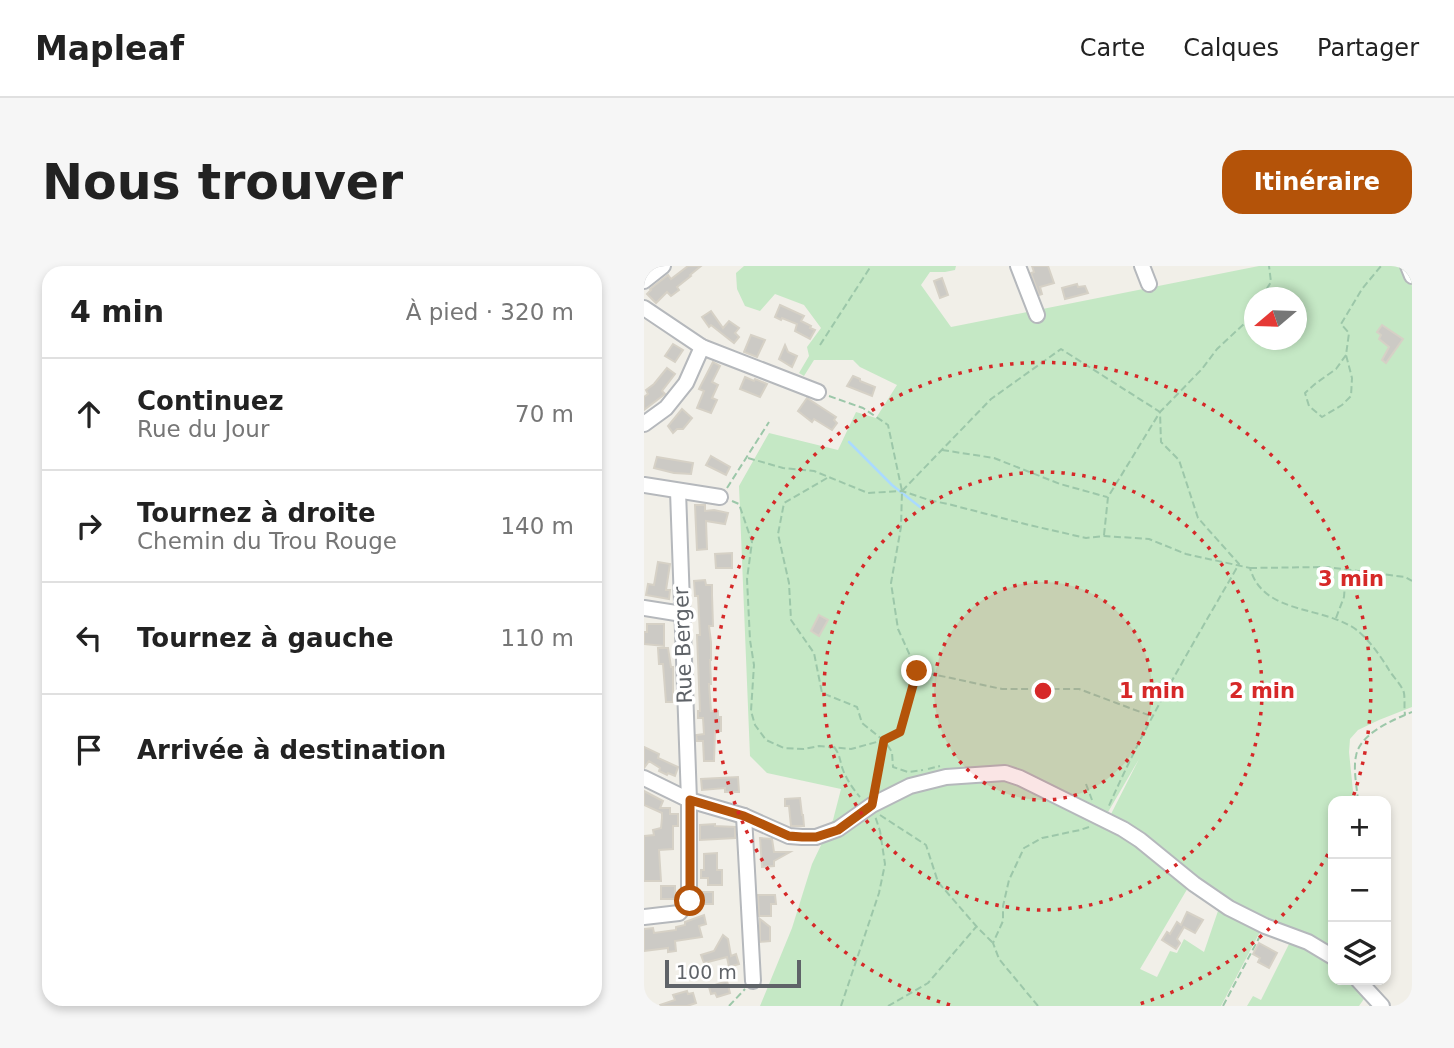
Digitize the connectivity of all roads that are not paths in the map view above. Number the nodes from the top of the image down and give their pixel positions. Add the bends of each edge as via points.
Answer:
1 (663, 266) edge
2 (1017, 266) edge
3 (1142, 266) edge
4 (1408, 266) edge
5 (1412, 276) edge
6 (644, 281) edge
7 (1149, 284) dead end
8 (644, 308) edge
9 (1037, 315) dead end
10 (702, 347) junction
11 (818, 392) road end
12 (644, 424) edge
13 (644, 485) edge
14 (677, 491) junction
15 (720, 497) road end
16 (644, 608) edge
17 (682, 614) junction
18 (644, 778) edge
19 (690, 800) junction
20 (749, 818) junction
21 (644, 917) edge
22 (1328, 954) edge
23 (753, 981) road end
24 (1363, 985) edge
25 (1382, 1006) edge

1 - 6 street
2 - 9 street
3 - 7 street
4 - 5 street
8 - 10 street
10 - 11 street
10 - 12 street via 686,383 666,408
13 - 14 street
14 - 15 street
14 - 17 street, Rue Berger
16 - 17 street
17 - 19 street, Rue Berger
18 - 19 street
19 - 20 street
19 - 21 street, Rue Berger via 690,901 679,913
20 - 22 street via 789,836 816,837 838,830 872,805 910,786 944,777 1004,773 1102,817 1229,908
20 - 23 street
24 - 25 street

